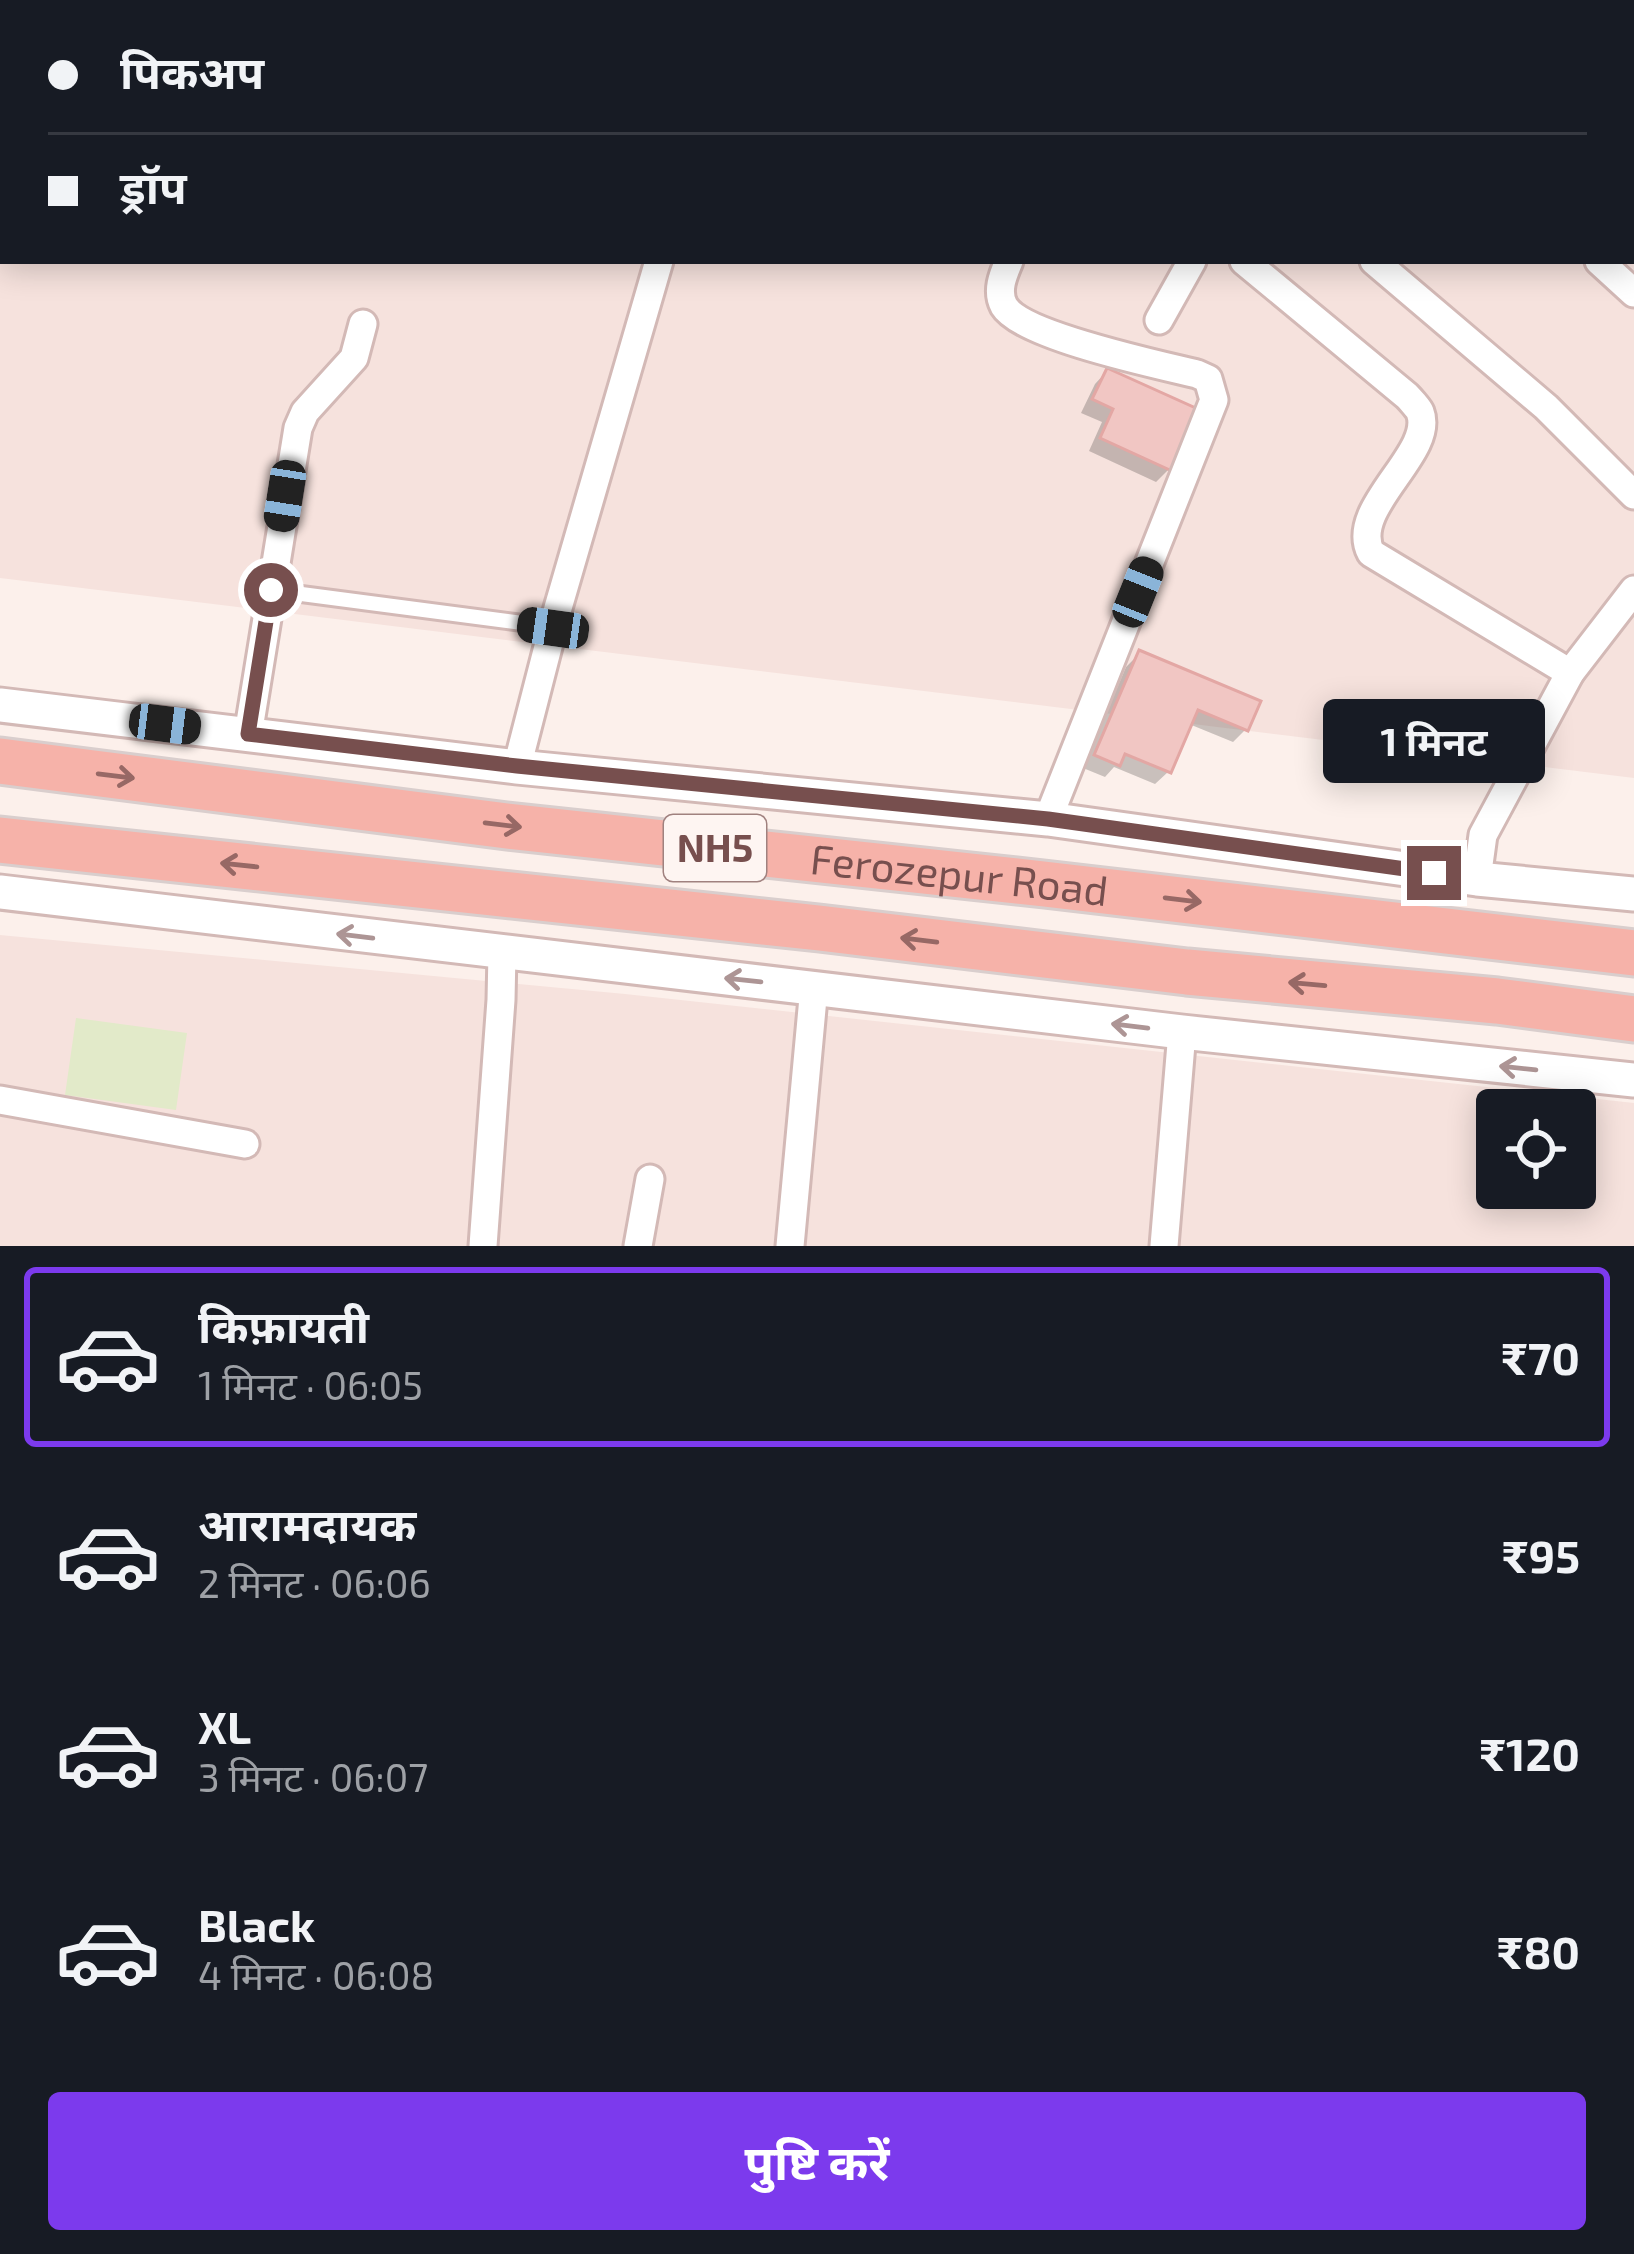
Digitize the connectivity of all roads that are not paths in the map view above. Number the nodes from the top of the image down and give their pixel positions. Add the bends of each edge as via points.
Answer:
1 (658, 264) edge
2 (1008, 264) edge
3 (1190, 264) edge
4 (1248, 264) edge
5 (1378, 264) edge
6 (1603, 264) edge
7 (1631, 285) edge
8 (1159, 320) dead end
9 (363, 324) dead end
10 (1634, 495) edge
11 (271, 590) junction
12 (1634, 590) edge
13 (553, 628) junction
14 (1570, 674) junction
15 (0, 705) edge
16 (248, 734) junction
17 (0, 761) edge
18 (517, 766) junction
19 (1048, 819) junction
20 (0, 840) edge
21 (1477, 879) junction
22 (0, 892) edge
23 (1634, 894) edge
24 (502, 953) junction
25 (1634, 953) edge
26 (814, 987) junction
27 (1634, 1019) edge
28 (1182, 1032) junction
29 (1634, 1080) edge
30 (0, 1100) edge
31 (245, 1144) dead end
32 (650, 1179) dead end
33 (483, 1246) edge
34 (638, 1246) edge
35 (790, 1246) edge
36 (1164, 1246) edge

1 - 13 street
2 - 19 street via 1000,295 1016,319 1197,374 1214,400
3 - 8 street
4 - 14 street via 1420,410 1416,442 1368,522 1372,554
5 - 10 street via 1546,407
6 - 7 street
9 - 11 street via 354,358 298,428
11 - 13 lane
11 - 16 street
12 - 14 street
13 - 18 street
14 - 21 street via 1483,835
15 - 16 street
16 - 18 street
17 -> 25 highway, Ferozepur Road / NH5
18 - 19 street
19 - 21 street
27 -> 20 highway, Ferozepur Road / NH5
21 - 23 street
24 -> 22 street
26 -> 24 street
24 - 33 street
28 -> 26 street
26 - 35 street
29 -> 28 street
28 - 36 street
30 - 31 street
32 - 34 street

